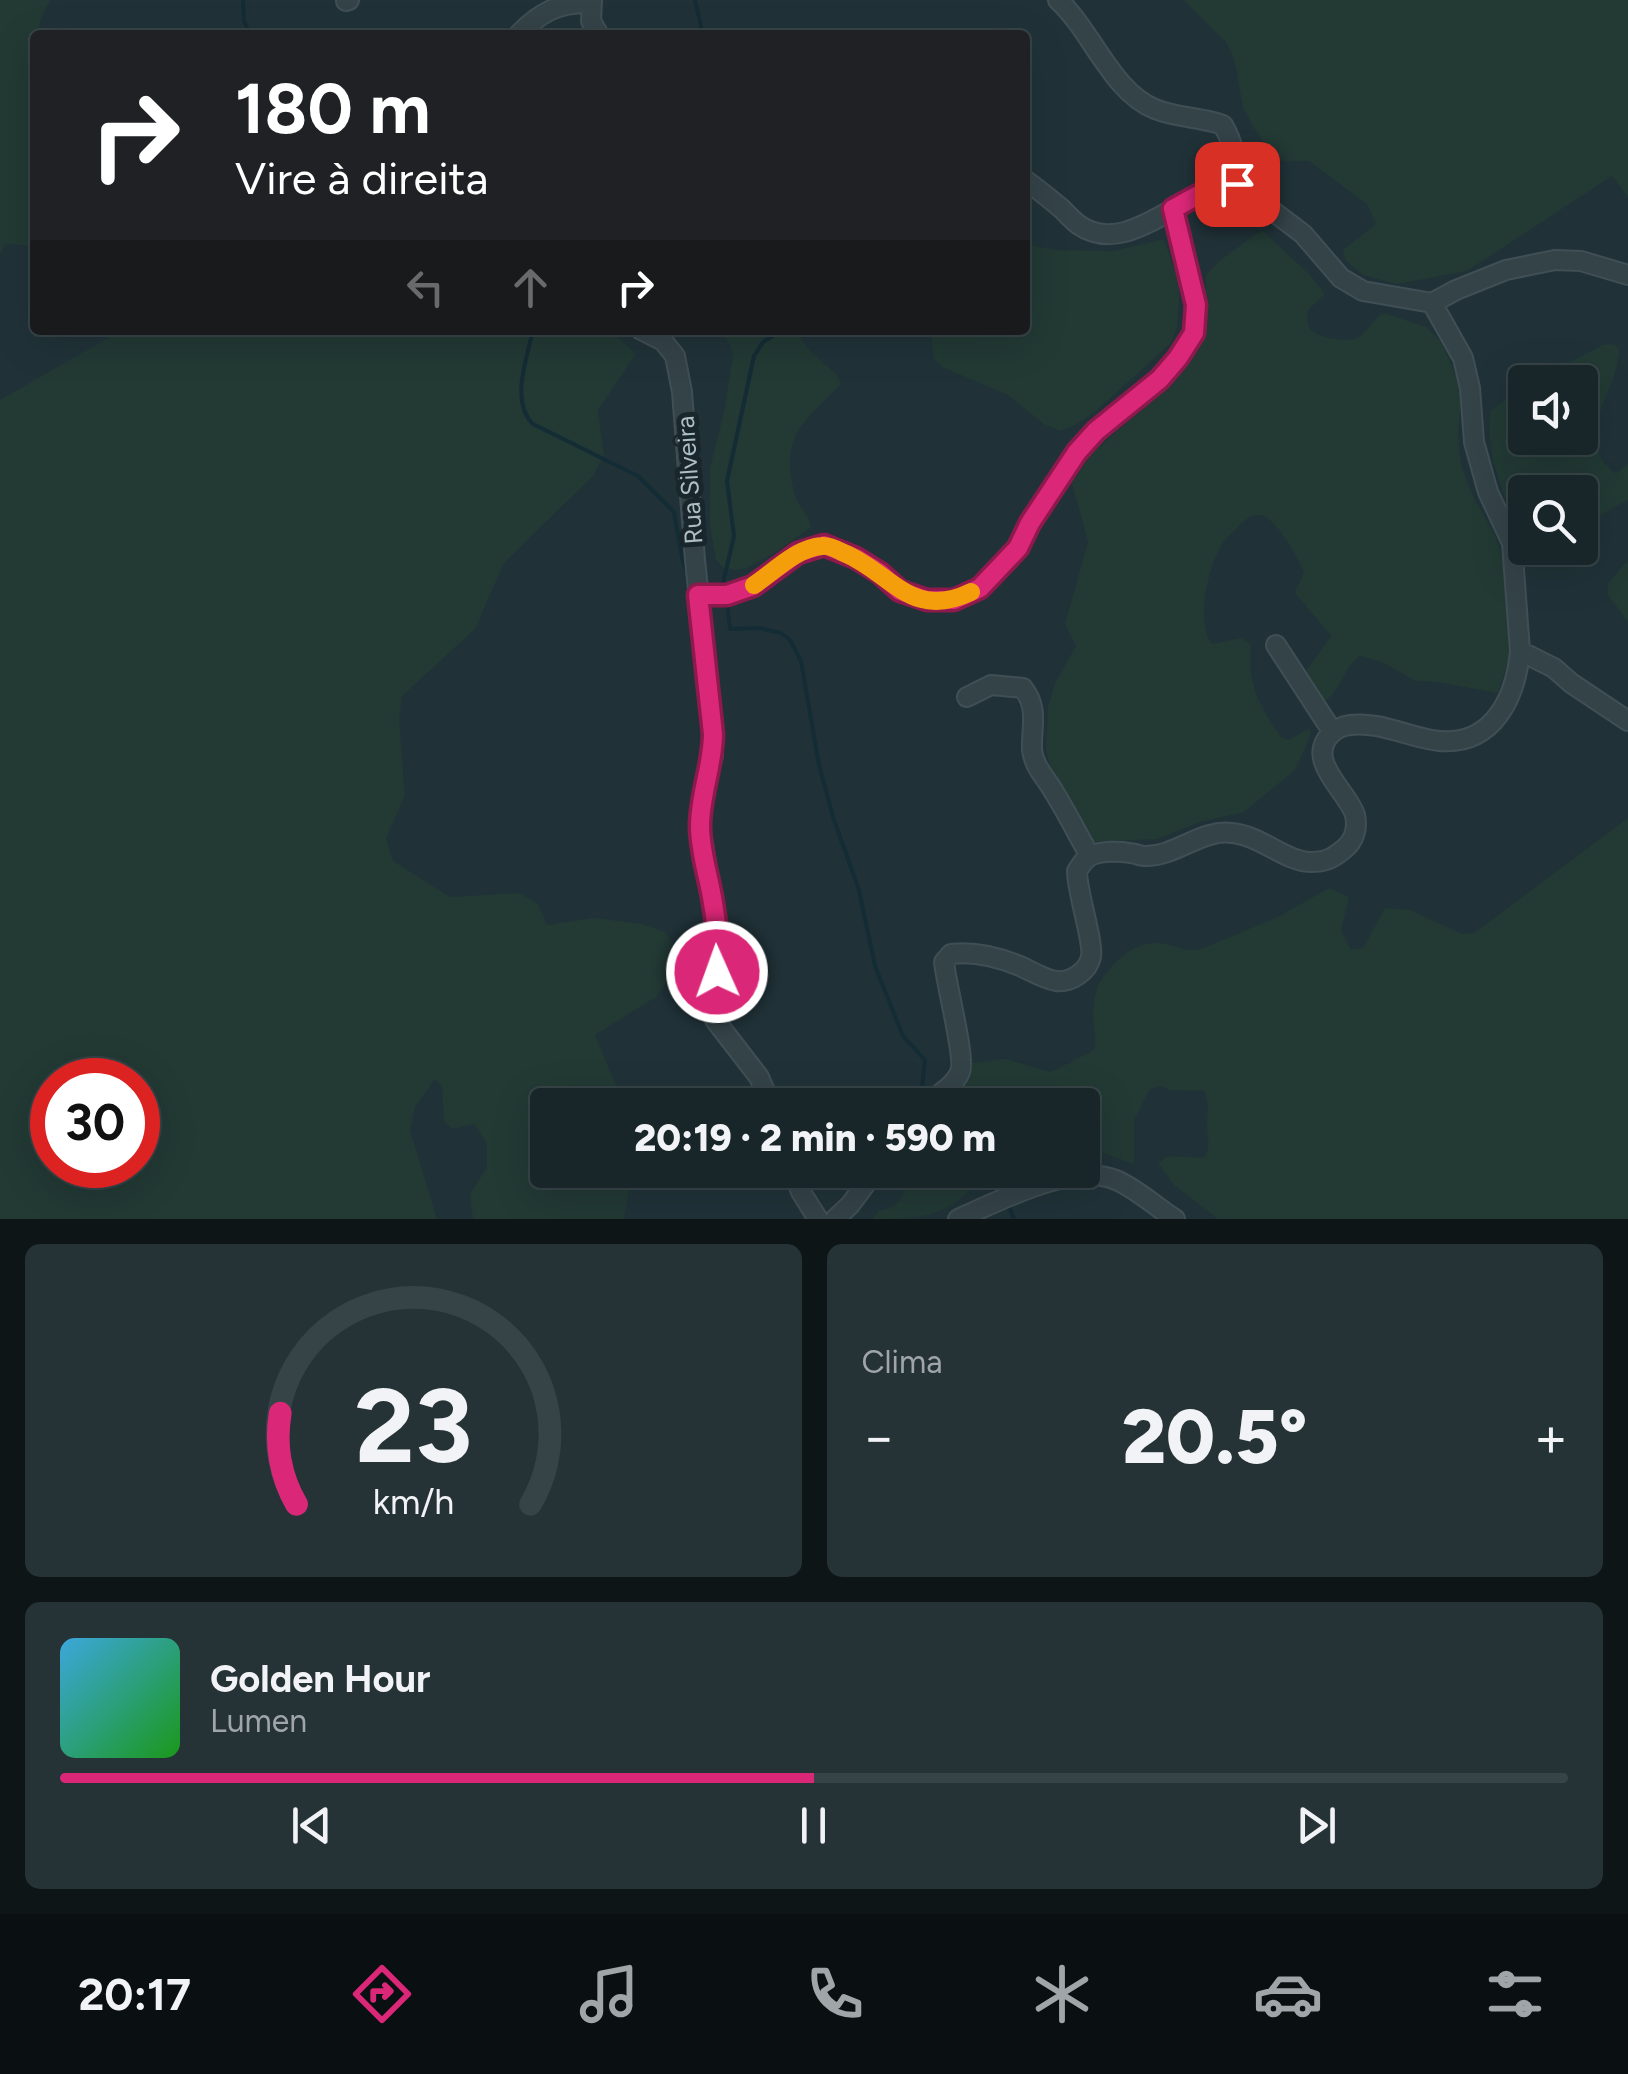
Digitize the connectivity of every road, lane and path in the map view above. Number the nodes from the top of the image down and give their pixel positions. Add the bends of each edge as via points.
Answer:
1 (1058, 0) edge
2 (591, 2) edge
3 (524, 30) edge
4 (596, 30) edge
5 (1030, 184) edge
6 (1237, 184) junction
7 (1173, 209) junction
8 (1628, 276) edge
9 (1432, 302) junction
10 (651, 335) edge
11 (698, 595) junction
12 (1276, 645) dead end
13 (1520, 651) junction
14 (967, 697) dead end
15 (1628, 720) edge
16 (1332, 731) junction
17 (1090, 856) junction
18 (764, 1088) edge
19 (945, 1088) edge
20 (800, 1188) edge
21 (863, 1188) edge
22 (818, 1219) edge
23 (835, 1219) edge
24 (958, 1219) edge
25 (1175, 1219) edge

1 - 6 street via 1130,94 1152,108 1223,126
2 - 3 street via 547,11
2 - 4 street
5 - 7 street via 1080,226 1109,235
6 - 7 street
6 - 9 street via 1303,234 1341,278 1363,290
7 - 11 street via 1196,305 1194,333 1160,379 1077,452 1018,548 980,588 954,600 927,600 824,545 798,553 753,586
8 - 9 street via 1555,260 1506,270
9 - 13 street via 1464,358 1474,442 1512,543
10 - 11 street, Rua Silveira via 675,356 682,392
11 - 18 street, Rua Silveira via 713,734 700,825 717,932 714,1020
12 - 16 street
13 - 15 street
13 - 16 street via 1510,699 1473,737 1442,742 1370,725
14 - 17 street via 991,686 1024,688 1034,705 1037,767
16 - 17 street via 1324,761 1355,813 1356,832 1330,861 1305,862 1228,832 1161,854
17 - 19 street via 1077,871 1091,947 1080,974 1053,981 963,952 944,962 963,1064
20 - 22 street
21 - 23 street
24 - 25 street via 1025,1190 1086,1175 1119,1181

